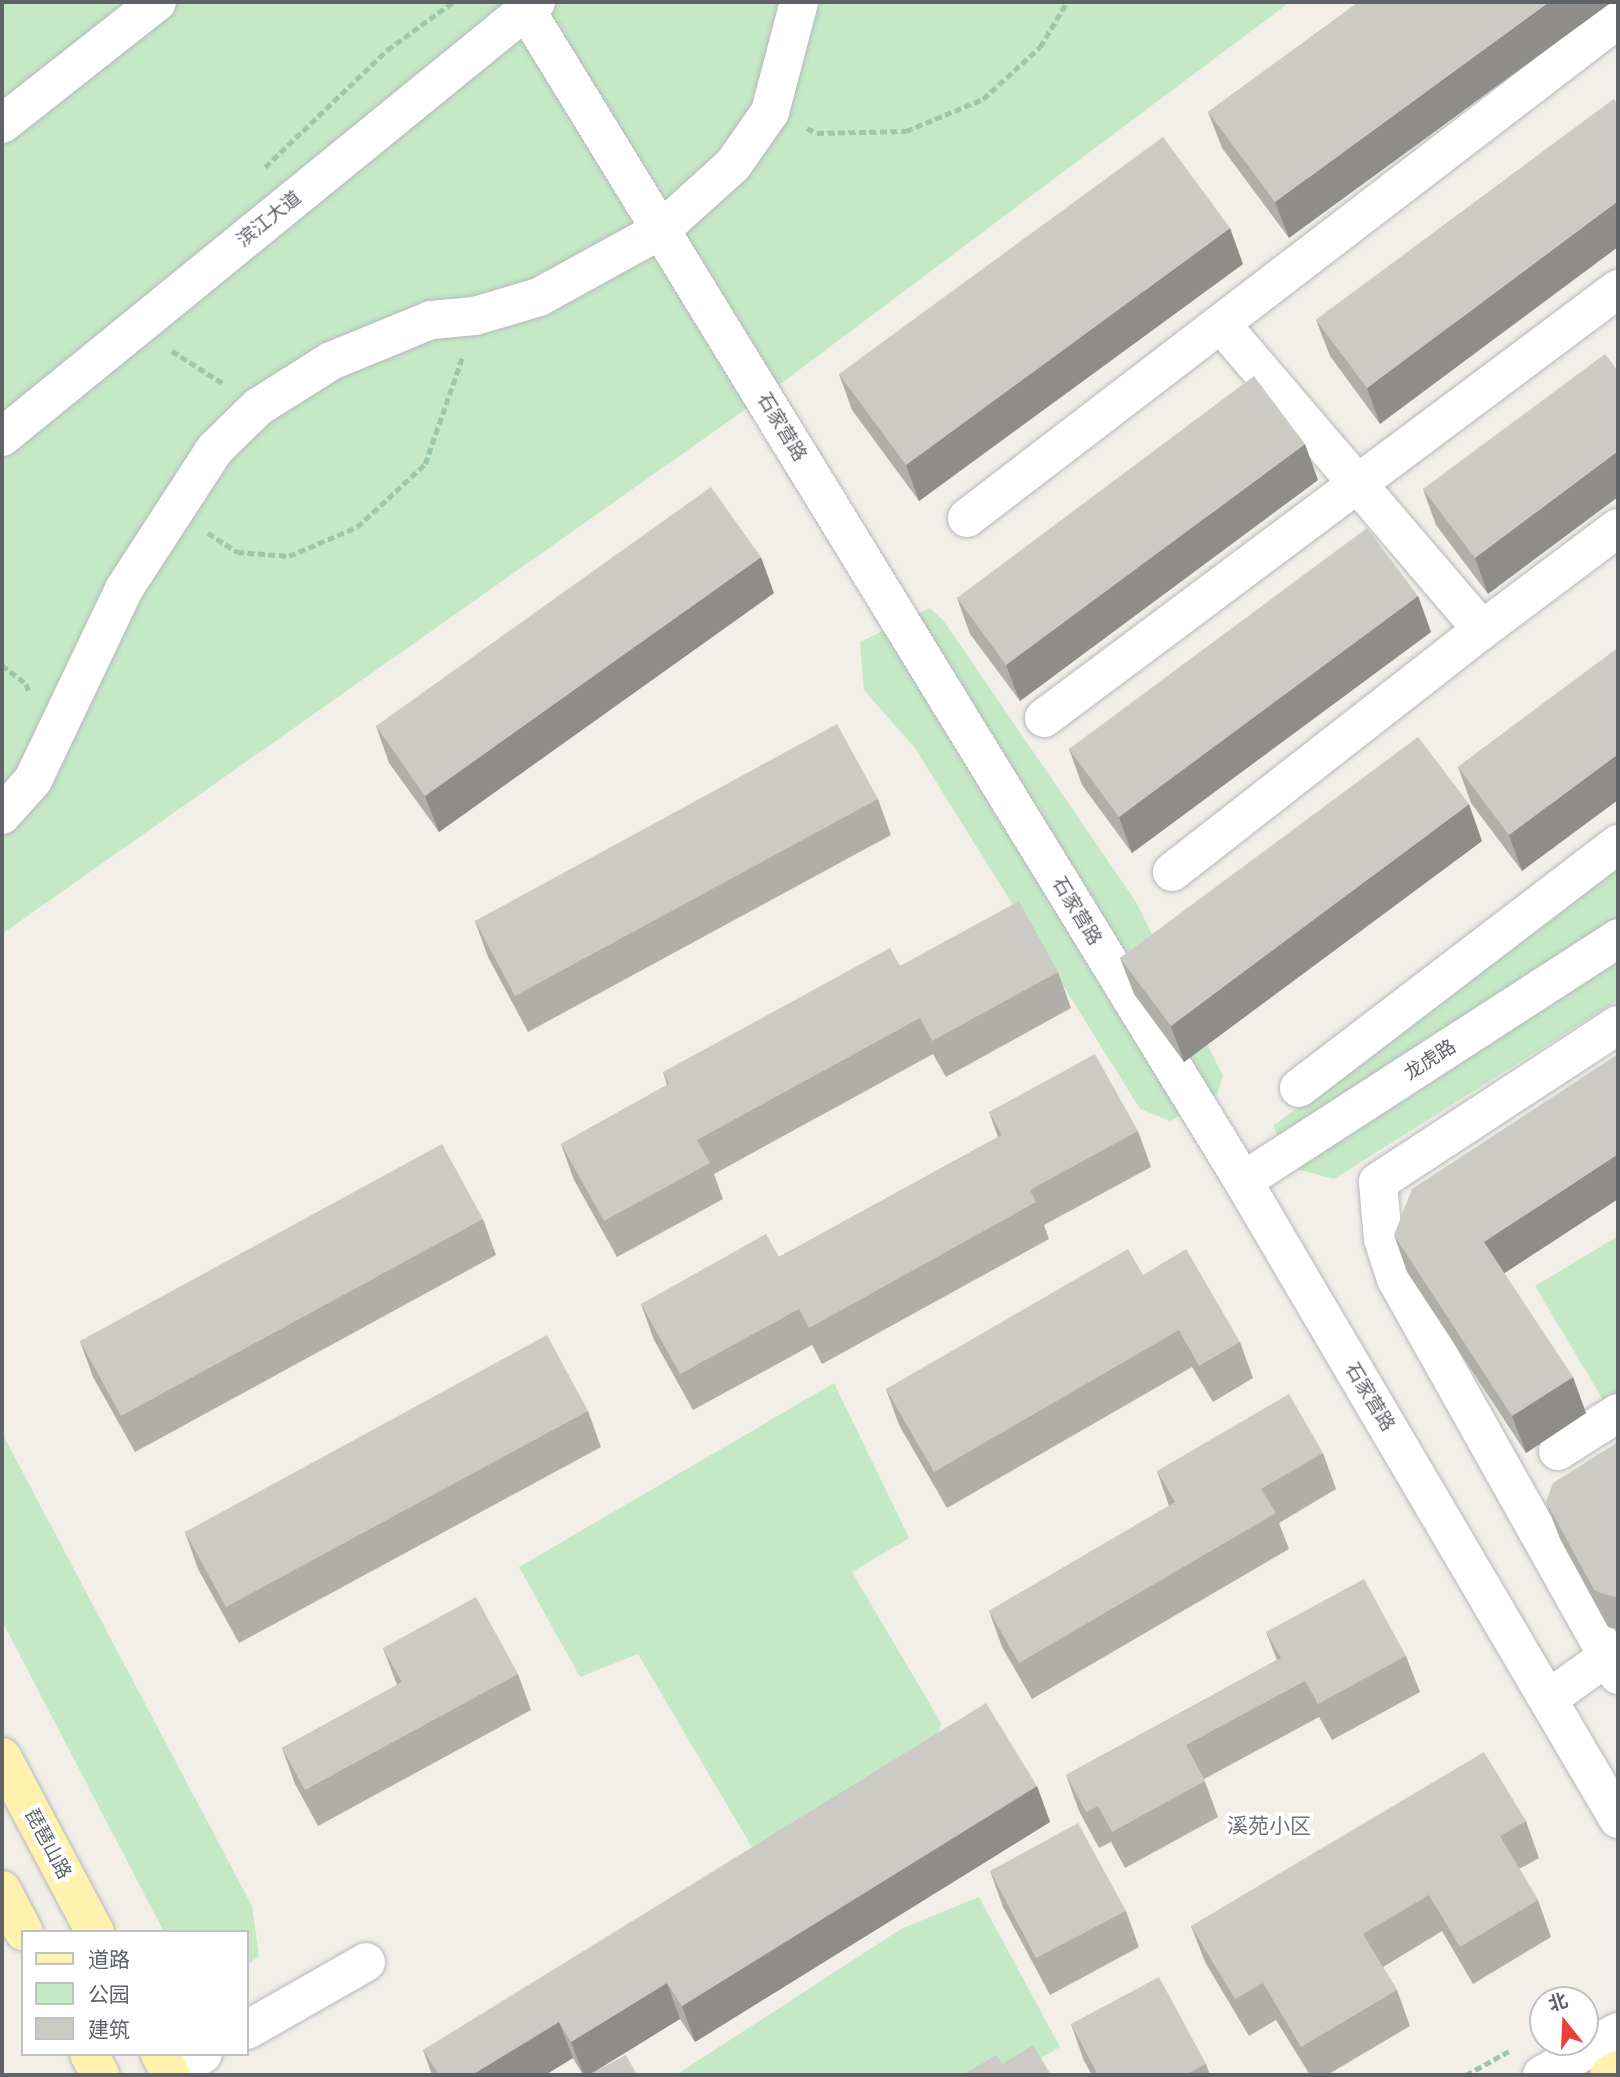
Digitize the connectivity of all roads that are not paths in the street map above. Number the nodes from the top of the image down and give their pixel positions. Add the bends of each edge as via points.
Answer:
1 (157, 2) edge
2 (799, 2) edge
3 (531, 6) edge
4 (1618, 19) edge
5 (2, 124) edge
6 (662, 230) junction
7 (1618, 289) edge
8 (1221, 324) junction
9 (2, 437) edge
10 (1359, 486) junction
11 (967, 518) dead end
12 (1618, 528) edge
13 (1482, 630) junction
14 (1044, 718) dead end
15 (2, 815) edge
16 (1618, 844) edge
17 (1172, 872) dead end
18 (1618, 938) edge
19 (1618, 1025) edge
20 (1299, 1088) dead end
21 (1243, 1181) junction
22 (1618, 1413) edge
23 (1558, 1451) dead end
24 (1613, 1665) edge
25 (1548, 1699) junction
26 (2, 1756) edge
27 (1618, 1819) edge
28 (2, 1890) edge
29 (23, 1930) edge
30 (94, 1930) edge
31 (366, 1962) dead end
32 (248, 2029) edge
33 (1618, 2032) edge
34 (90, 2056) edge
35 (198, 2056) edge
36 (167, 2068) edge
37 (1618, 2070) edge
38 (100, 2075) edge
39 (1542, 2075) edge
40 (1609, 2075) edge

1 - 5 street
2 - 6 street via 770,112 733,165
3 - 6 street, 石家营路
3 - 9 street, 滨江大道
4 - 8 street
6 - 15 street via 539,297 475,316 431,320 386,336 331,361 258,407 215,449 172,510 124,589 33,780
6 - 21 street, 石家营路
7 - 10 street
8 - 10 street
8 - 11 street
10 - 13 street
10 - 14 street
12 - 13 street
13 - 17 street
16 - 20 street
18 - 21 street, 龙虎路
19 - 24 street via 1378,1182 1383,1239 1396,1279
21 - 25 street, 石家营路
22 - 23 street
24 - 25 street
25 - 27 street, 石家营路
26 - 30 main road, 琵琶山路
28 - 29 main road
31 - 32 street
33 - 39 street
34 - 38 main road
35 - 36 street
37 - 40 main road

